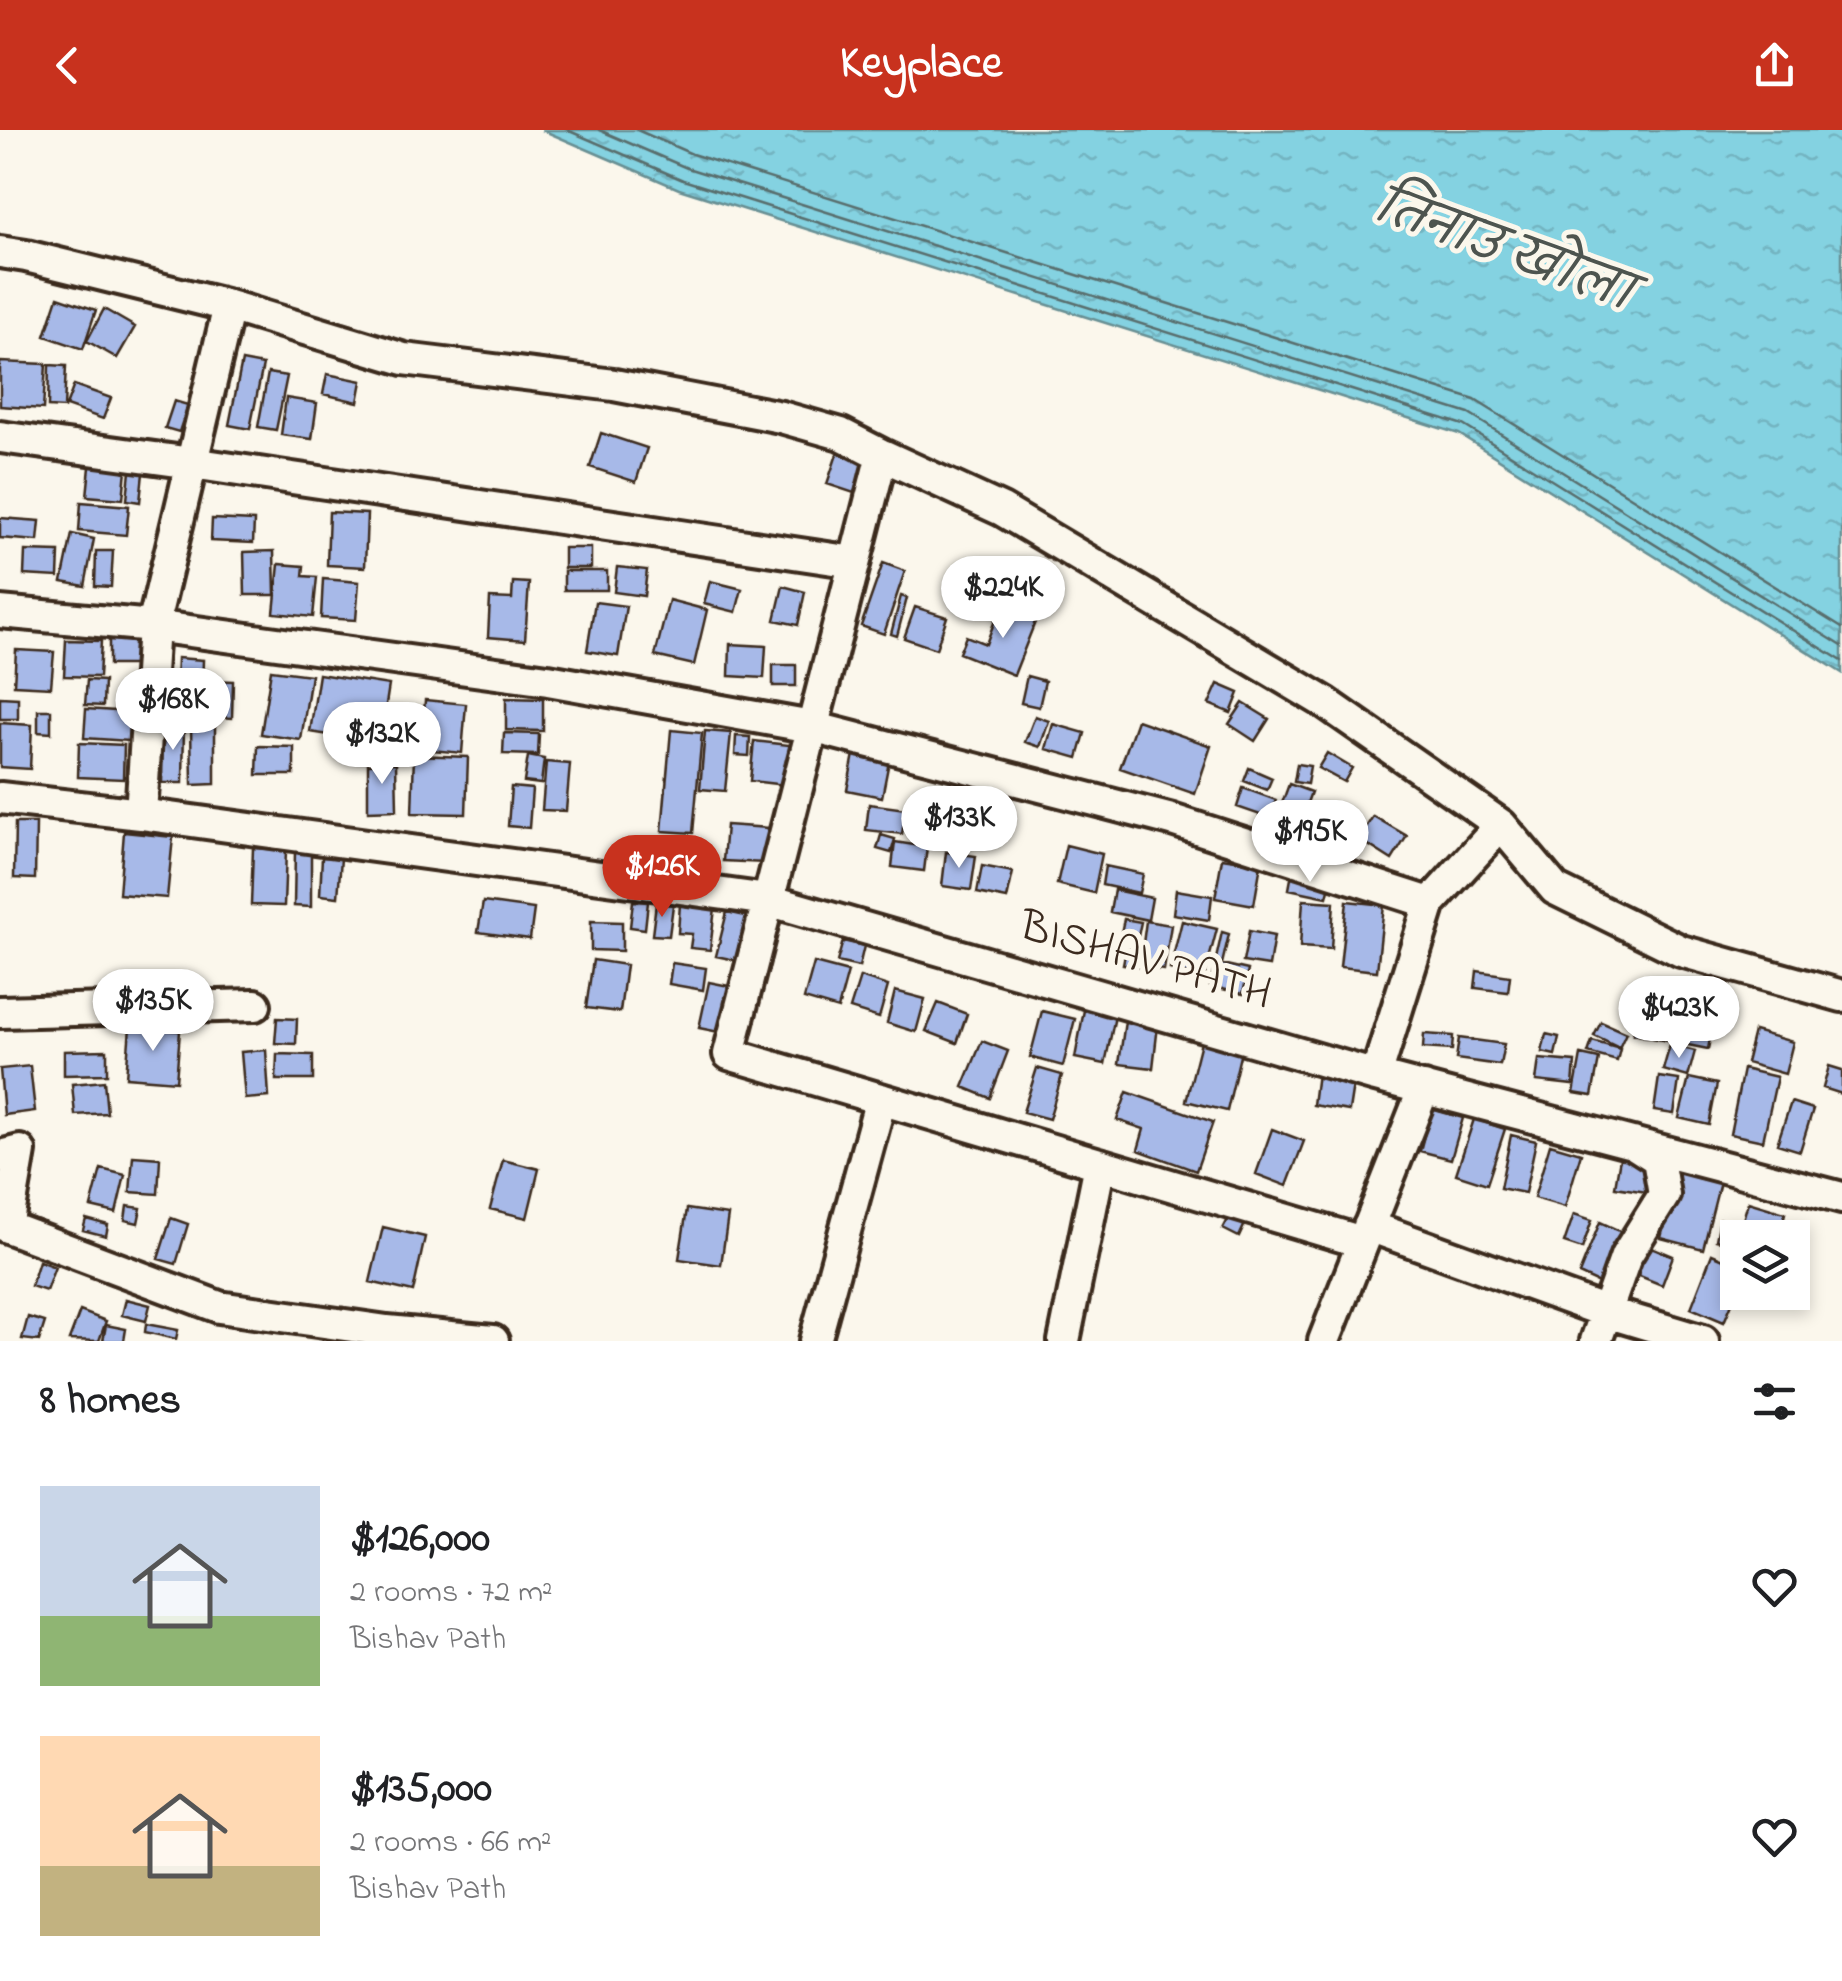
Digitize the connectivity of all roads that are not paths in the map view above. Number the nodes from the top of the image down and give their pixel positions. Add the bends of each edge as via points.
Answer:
1 (0, 252) edge
2 (229, 306) junction
3 (0, 437) edge
4 (882, 455) junction
5 (192, 463) junction
6 (854, 562) junction
7 (0, 612) edge
8 (153, 626) junction
9 (812, 727) junction
10 (0, 798) edge
11 (141, 814) junction
12 (1501, 825) junction
13 (768, 900) junction
14 (1430, 903) junction
15 (1842, 996) edge
16 (255, 1005) dead end
17 (0, 1012) edge
18 (1376, 1076) junction
19 (1424, 1088) junction
20 (881, 1099) junction
21 (1631, 1141) junction
22 (0, 1156) edge
23 (1100, 1164) junction
24 (1842, 1198) edge
25 (1366, 1234) junction
26 (1601, 1327) edge
27 (494, 1341) edge
28 (815, 1341) edge
29 (1064, 1341) edge
30 (1324, 1341) edge
31 (1703, 1341) edge

1 - 2 street
2 - 4 street via 404,359 614,385 781,417 841,434
2 - 5 street
3 - 5 street
4 - 6 street
4 - 12 street via 1002,510 1309,693
5 - 6 street
5 - 8 street
6 - 9 street
7 - 8 street
8 - 9 street via 548,680
8 - 11 street
9 - 13 street
9 - 14 street via 1172,820
10 - 11 street, BISHAV PATH
11 - 13 street, BISHAV PATH
12 - 14 street
12 - 15 street via 1555,889 1681,951
13 - 18 street, BISHAV PATH
13 - 20 street via 729,1054
14 - 18 street
16 - 17 street
18 - 19 street, BISHAV PATH
19 - 21 street, BISHAV PATH
19 - 25 street
20 - 23 street
20 - 28 street
21 - 24 street, BISHAV PATH
21 - 26 street via 1658,1158 1664,1195 1626,1256
22 - 27 street via 20,1151 6,1227 219,1308
23 - 25 street
23 - 29 street
25 - 26 street
25 - 30 street
26 - 31 street

